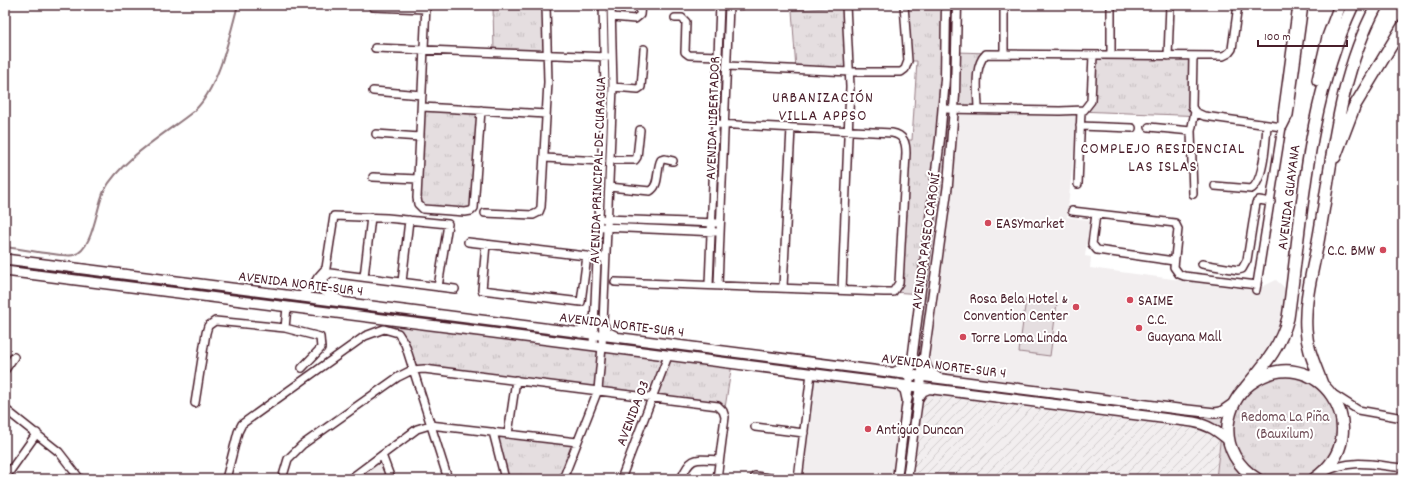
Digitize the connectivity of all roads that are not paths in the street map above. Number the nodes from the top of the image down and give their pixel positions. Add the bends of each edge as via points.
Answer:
1 (546, 5) edge
2 (603, 5) edge
3 (611, 5) edge
4 (641, 5) edge
5 (720, 5) edge
6 (729, 5) edge
7 (742, 5) edge
8 (846, 5) edge
9 (904, 5) edge
10 (946, 5) edge
11 (957, 5) edge
12 (1004, 5) edge
13 (1111, 5) edge
14 (1170, 5) edge
15 (1238, 5) edge
16 (1297, 5) edge
17 (1304, 5) edge
18 (1340, 5) edge
19 (1353, 5) edge
20 (1377, 5) edge
21 (373, 7) dead end
22 (426, 7) edge
23 (612, 18) junction
24 (674, 18) dead end
25 (1403, 26) edge
26 (375, 48) dead end
27 (644, 49) dead end
28 (424, 50) junction
29 (1004, 54) junction
30 (548, 55) junction
31 (1093, 55) junction
32 (1110, 55) junction
33 (719, 56) junction
34 (1168, 56) junction
35 (1193, 56) junction
36 (605, 57) junction
37 (613, 57) junction
38 (728, 66) junction
39 (850, 72) junction
40 (613, 87) junction
41 (373, 91) dead end
42 (422, 95) junction
43 (422, 106) junction
44 (943, 109) junction
45 (954, 109) junction
46 (481, 110) junction
47 (978, 110) junction
48 (1081, 111) junction
49 (1195, 112) junction
50 (546, 114) junction
51 (717, 124) junction
52 (725, 124) junction
53 (1267, 125) junction
54 (1080, 126) junction
55 (1148, 127) dead end
56 (1282, 127) junction
57 (791, 128) junction
58 (1132, 128) dead end
59 (640, 130) dead end
60 (1312, 130) junction
61 (849, 131) junction
62 (1191, 131) junction
63 (376, 134) dead end
64 (420, 137) junction
65 (544, 158) junction
66 (610, 160) junction
67 (602, 161) junction
68 (673, 161) dead end
69 (372, 177) dead end
70 (418, 179) junction
71 (1078, 184) dead end
72 (1326, 184) junction
73 (1215, 186) dead end
74 (610, 187) junction
75 (1193, 194) dead end
76 (1270, 202) junction
77 (1072, 211) dead end
78 (485, 213) dead end
79 (1096, 214) junction
80 (371, 217) junction
81 (600, 218) junction
82 (608, 219) junction
83 (409, 220) junction
84 (713, 222) junction
85 (721, 223) junction
86 (599, 227) junction
87 (608, 227) junction
88 (712, 232) junction
89 (720, 232) junction
90 (468, 242) dead end
91 (486, 244) junction
92 (587, 256) junction
93 (598, 257) junction
94 (606, 258) junction
95 (5, 259) edge
96 (1174, 262) junction
97 (1202, 264) dead end
98 (5, 271) edge
99 (321, 277) junction
100 (364, 277) junction
101 (402, 282) junction
102 (615, 282) dead end
103 (709, 285) junction
104 (718, 285) junction
105 (438, 287) junction
106 (783, 287) junction
107 (311, 289) junction
108 (455, 289) dead end
109 (842, 290) junction
110 (324, 291) junction
111 (298, 297) junction
112 (349, 304) junction
113 (287, 307) junction
114 (595, 318) junction
115 (393, 320) junction
116 (604, 324) junction
117 (285, 328) junction
118 (395, 331) junction
119 (580, 333) junction
120 (599, 336) junction
121 (618, 338) junction
122 (598, 346) junction
123 (668, 356) junction
124 (14, 357) dead end
125 (913, 357) junction
126 (923, 359) junction
127 (302, 368) dead end
128 (5, 370) edge
129 (412, 370) junction
130 (894, 372) junction
131 (811, 373) junction
132 (911, 374) junction
133 (920, 376) junction
134 (939, 378) junction
135 (516, 380) junction
136 (898, 384) junction
137 (909, 385) junction
138 (919, 387) junction
139 (1246, 387) junction
140 (1325, 387) junction
141 (930, 388) junction
142 (598, 390) junction
143 (652, 397) junction
144 (918, 398) junction
145 (907, 399) junction
146 (195, 403) dead end
147 (1234, 403) junction
148 (5, 409) edge
149 (1403, 418) edge
150 (430, 425) junction
151 (755, 427) dead end
152 (493, 432) junction
153 (37, 433) junction
154 (804, 433) junction
155 (508, 434) junction
156 (578, 442) junction
157 (1229, 442) junction
158 (382, 455) junction
159 (719, 460) junction
160 (1242, 467) junction
161 (1403, 468) edge
162 (755, 476) dead end
163 (1316, 477) edge
164 (5, 478) edge
165 (80, 479) edge
166 (226, 479) edge
167 (282, 479) edge
168 (350, 479) edge
169 (391, 479) edge
170 (448, 479) edge
171 (505, 479) edge
172 (563, 479) edge
173 (621, 479) edge
174 (681, 479) edge
175 (717, 479) edge
176 (777, 479) edge
177 (798, 479) edge
178 (897, 479) edge
179 (907, 479) edge
180 (1246, 479) edge
181 (1257, 479) edge

1 - 30 street
2 - 36 street, AVENIDA PRINCIPAL DE CURAGUA
3 - 23 street, AVENIDA PRINCIPAL DE CURAGUA
4 - 23 street via 640,15 635,19
5 - 33 street, AVENIDA LIBERTADOR
6 - 7 street
6 - 38 street, AVENIDA LIBERTADOR
8 - 39 street
9 - 39 street via 908,61 905,69 893,74
10 - 44 street, AVENIDA PASEO CARONÍ
11 - 45 street, AVENIDA PASEO CARONÍ
12 - 29 street
13 - 32 street
14 - 34 street
15 - 35 street via 1231,51 1223,56
16 - 56 street
17 - 56 street via 1289,115
18 - 60 main road via 1323,57
19 - 60 main road, AVENIDA GUAYANA via 1330,62
20 - 72 main road via 1347,80 1338,114
21 - 22 street
22 - 28 street
23 - 37 street, AVENIDA PRINCIPAL DE CURAGUA
24 - 33 street via 682,18 686,22 686,54
25 - 72 main road via 1354,107
26 - 28 street
27 - 40 street via 641,87
28 - 30 street
28 - 42 street
29 - 31 street
29 - 47 street via 989,53 982,59 978,76
30 - 36 street
30 - 50 street
31 - 32 street
31 - 48 street via 1091,101 1087,108
32 - 34 street
33 - 51 street, AVENIDA LIBERTADOR
34 - 35 street
35 - 49 street via 1192,107
36 - 37 street
36 - 67 street, AVENIDA PRINCIPAL DE CURAGUA
37 - 40 street, AVENIDA PRINCIPAL DE CURAGUA
38 - 39 street
38 - 52 street, AVENIDA LIBERTADOR
39 - 61 street
40 - 66 street, AVENIDA PRINCIPAL DE CURAGUA
41 - 42 street
42 - 43 street
43 - 46 street
43 - 64 street
44 - 45 street
44 - 125 street, AVENIDA PASEO CARONÍ
45 - 47 street
45 - 126 street, AVENIDA PASEO CARONÍ via 948,184
46 - 50 street
46 - 70 street via 476,204 473,210 465,212 423,208 418,201
47 - 48 street
48 - 54 street
49 - 53 street via 1204,116
49 - 62 street
50 - 65 street
51 - 52 street
51 - 84 street, AVENIDA LIBERTADOR
52 - 57 street
52 - 85 street, AVENIDA LIBERTADOR
53 - 56 street
53 - 73 street via 1260,177 1255,187 1251,189
54 - 58 street
54 - 71 street
55 - 62 street
56 - 76 street
57 - 61 street
57 - 106 street
59 - 66 street via 635,160
60 - 139 main road, AVENIDA GUAYANA via 1288,318 1277,348
61 - 109 street
61 - 109 street via 896,134 904,140 906,154 898,286 895,291 890,292
62 - 75 street
63 - 64 street
64 - 70 street
65 - 67 street
65 - 78 street via 542,204 537,213
66 - 74 street, AVENIDA PRINCIPAL DE CURAGUA
67 - 81 street, AVENIDA PRINCIPAL DE CURAGUA
68 - 74 street via 661,160 656,185 650,191
69 - 70 street
72 - 140 main road via 1306,320 1309,352
74 - 82 street, AVENIDA PRINCIPAL DE CURAGUA
76 - 96 street via 1257,288 1184,276 1176,271
76 - 97 street via 1259,200 1256,203 1246,260 1242,269
77 - 79 street
79 - 96 street via 1092,244 1097,250
79 - 96 street via 1175,223 1178,229
80 - 83 street
80 - 99 street via 334,216 327,266
80 - 100 street
81 - 82 street
81 - 86 street, AVENIDA PRINCIPAL DE CURAGUA
82 - 84 street
82 - 87 street, AVENIDA PRINCIPAL DE CURAGUA
83 - 101 street
83 - 105 street via 448,224
84 - 85 street
84 - 88 street, AVENIDA LIBERTADOR
85 - 89 street, AVENIDA LIBERTADOR
86 - 87 street
86 - 93 street, AVENIDA PRINCIPAL DE CURAGUA
87 - 88 street
87 - 94 street, AVENIDA PRINCIPAL DE CURAGUA
88 - 89 street
88 - 103 street, AVENIDA LIBERTADOR
89 - 104 street, AVENIDA LIBERTADOR
90 - 91 street
91 - 92 street
91 - 92 street via 482,290 581,302
92 - 93 street
93 - 94 street
93 - 114 street, AVENIDA PRINCIPAL DE CURAGUA
94 - 116 street, AVENIDA PRINCIPAL DE CURAGUA
95 - 111 main road, AVENIDA NORTE-SUR 4
98 - 113 main road, AVENIDA NORTE-SUR 4
99 - 100 street via 332,273
99 - 107 street
99 - 110 street
100 - 101 street
101 - 105 street
102 - 103 street
103 - 104 street
104 - 106 street
105 - 108 street
106 - 109 street
107 - 110 street
107 - 111 street
110 - 112 street
111 - 112 main road, AVENIDA NORTE-SUR 4
112 - 119 main road, AVENIDA NORTE-SUR 4
113 - 115 main road, AVENIDA NORTE-SUR 4
113 - 117 street
114 - 119 main road
114 - 120 street, AVENIDA PRINCIPAL DE CURAGUA
115 - 118 street
115 - 122 main road, AVENIDA NORTE-SUR 4
116 - 120 street, AVENIDA PRINCIPAL DE CURAGUA
116 - 121 main road via 607,332
117 - 127 street via 320,337 321,348
117 - 146 street via 215,321 210,324 206,333
118 - 129 street via 402,338
118 - 166 street via 384,329 365,336 245,421 239,428
119 - 120 main road, AVENIDA NORTE-SUR 4
120 - 121 main road, AVENIDA NORTE-SUR 4
120 - 122 street
121 - 130 main road, AVENIDA NORTE-SUR 4
122 - 123 main road, AVENIDA NORTE-SUR 4
122 - 142 street
123 - 131 main road, AVENIDA NORTE-SUR 4
123 - 143 street, AVENIDA 03
124 - 128 street
125 - 130 main road via 905,367
125 - 132 street, AVENIDA PASEO CARONÍ
126 - 133 street, AVENIDA PASEO CARONÍ
126 - 134 main road via 928,371
129 - 135 street via 424,369
129 - 150 street
129 - 167 street via 398,377 293,452
130 - 132 main road, AVENIDA NORTE-SUR 4
131 - 136 main road, AVENIDA NORTE-SUR 4
131 - 154 street
132 - 133 main road, AVENIDA NORTE-SUR 4
132 - 137 street, AVENIDA PASEO CARONÍ
133 - 134 main road, AVENIDA NORTE-SUR 4
133 - 138 street, AVENIDA PASEO CARONÍ
134 - 147 main road, AVENIDA NORTE-SUR 4 via 1208,412 1221,412
135 - 142 street
135 - 155 street
136 - 137 main road, AVENIDA NORTE-SUR 4
136 - 145 main road via 905,390
137 - 138 main road, AVENIDA NORTE-SUR 4
137 - 145 street, AVENIDA PASEO CARONÍ
138 - 141 main road, AVENIDA NORTE-SUR 4
138 - 144 street, AVENIDA PASEO CARONÍ
139 - 140 main road via 1265,375 1281,371 1301,373
139 - 147 main road, AVENIDA GUAYANA
140 - 149 street via 1358,410
140 - 163 main road via 1340,412 1343,435 1334,460
141 - 144 main road via 923,391
141 - 157 main road, AVENIDA NORTE-SUR 4 via 1193,422 1216,429
142 - 143 street
142 - 156 street
143 - 159 street via 721,408 724,417
143 - 173 street, AVENIDA 03
144 - 179 street, AVENIDA PASEO CARONÍ
145 - 178 street, AVENIDA PASEO CARONÍ
147 - 157 main road via 1229,418
148 - 153 street
150 - 152 street
150 - 158 street via 418,429
150 - 170 street
151 - 154 street
152 - 155 street
152 - 171 street
153 - 164 street
153 - 165 street via 59,452
154 - 177 street
155 - 156 street
156 - 172 street
157 - 160 main road
158 - 168 street
158 - 169 street
159 - 174 street via 692,461 687,465
159 - 175 street
160 - 180 main road
160 - 181 main road
161 - 163 street via 1355,463 1338,466
162 - 176 street

